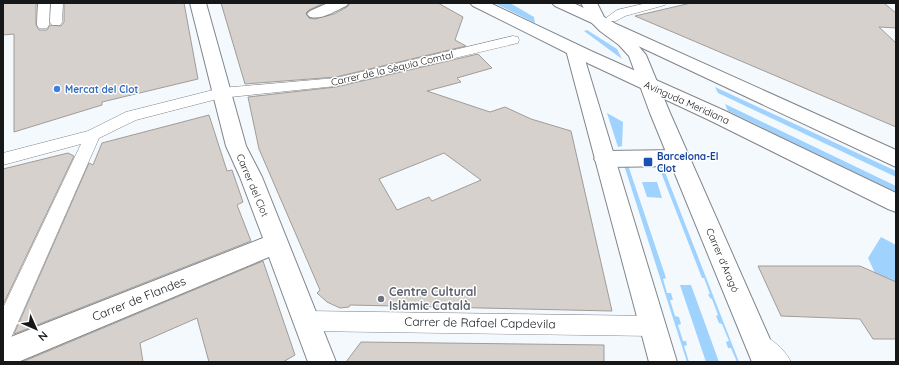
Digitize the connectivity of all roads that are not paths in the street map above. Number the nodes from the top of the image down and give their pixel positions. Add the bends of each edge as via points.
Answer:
1 (44, 3) edge
2 (57, 3) edge
3 (198, 3) edge
4 (341, 3) edge
5 (478, 3) edge
6 (560, 3) edge
7 (590, 3) edge
8 (661, 3) edge
9 (315, 14) dead end
10 (605, 19) junction
11 (56, 22) dead end
12 (44, 25) dead end
13 (513, 40) dead end
14 (574, 50) junction
15 (648, 85) junction
16 (221, 93) junction
17 (90, 141) junction
18 (680, 158) junction
19 (3, 159) edge
20 (605, 159) junction
21 (896, 159) edge
22 (896, 203) edge
23 (276, 243) junction
24 (307, 321) junction
25 (653, 326) junction
26 (752, 330) junction
27 (3, 331) edge
28 (3, 354) edge
29 (322, 362) edge
30 (663, 362) edge
31 (766, 362) edge
32 (784, 362) edge

1 - 12 street
2 - 11 street
3 - 16 street, Carrer del Clot
4 - 9 street
5 - 14 street, Avinguda Meridiana
6 - 10 street
7 - 10 street, Carrer d'Aragó
8 - 10 street
10 - 15 street, Carrer d'Aragó via 606,28 637,55
10 - 21 street via 610,27
13 - 16 street, Carrer de la Sèquia Comtal via 336,82
14 - 15 street, Avinguda Meridiana
14 - 20 street
15 - 18 street, Carrer d'Aragó
15 - 22 street, Avinguda Meridiana via 716,115
16 - 17 street, Carrer de la Sèquia Comtal via 132,116
16 - 23 street, Carrer del Clot via 236,146 251,177
17 - 19 street, Carrer de la Sèquia Comtal
17 - 27 street
18 - 20 street
18 - 26 street, Carrer d'Aragó
20 - 25 street
23 - 24 street, Carrer del Clot
23 - 28 street, Carrer de Flandes
24 - 25 street, Carrer de Rafael Capdevila
24 - 29 street, Carrer del Clot
25 - 30 street
26 - 31 street, Carrer d'Aragó
26 - 32 lane

